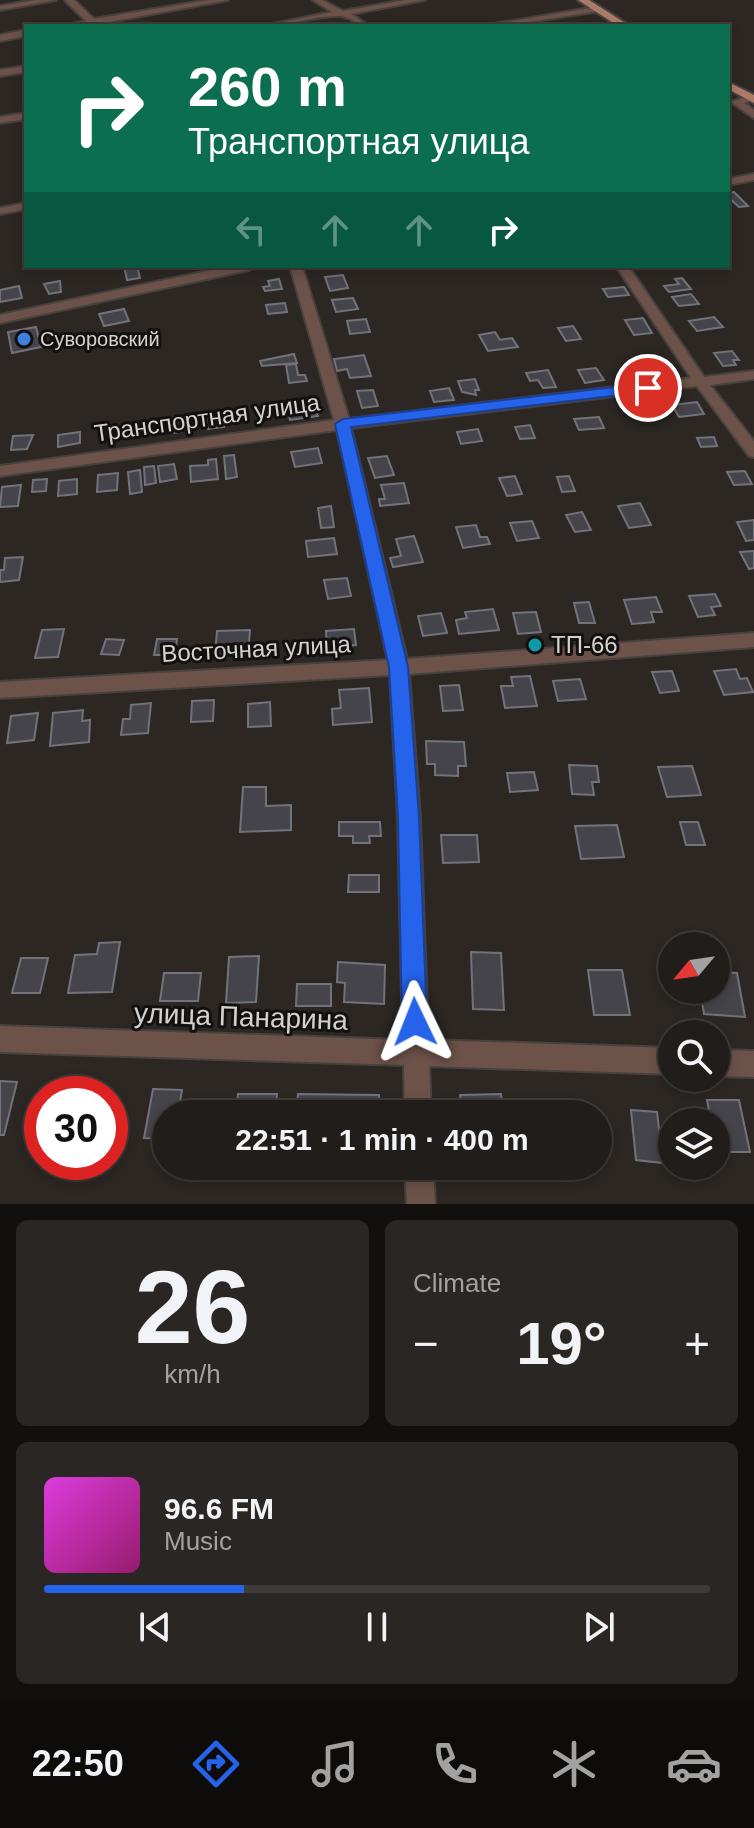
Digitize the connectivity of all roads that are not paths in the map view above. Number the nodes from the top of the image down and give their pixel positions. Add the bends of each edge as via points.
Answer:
1 (52, 0) edge
2 (69, 0) edge
3 (224, 0) edge
4 (317, 0) edge
5 (421, 0) edge
6 (583, 0) edge
7 (0, 8) edge
8 (596, 9) junction
9 (346, 12) junction
10 (94, 24) edge
11 (278, 24) edge
12 (362, 24) edge
13 (499, 24) edge
14 (622, 24) edge
15 (24, 33) edge
16 (0, 38) edge
17 (24, 69) edge
18 (0, 73) edge
19 (730, 86) edge
20 (753, 99) edge
21 (754, 115) edge
22 (24, 116) edge
23 (0, 120) edge
24 (754, 177) edge
25 (730, 182) edge
26 (24, 206) edge
27 (0, 211) edge
28 (240, 268) edge
29 (297, 268) edge
30 (623, 268) edge
31 (0, 319) edge
32 (754, 375) edge
33 (700, 381) junction
34 (343, 424) junction
35 (754, 452) edge
36 (0, 471) edge
37 (754, 640) edge
38 (399, 667) junction
39 (0, 690) edge
40 (0, 1039) edge
41 (416, 1051) junction
42 (658, 1060) edge
43 (730, 1063) edge
44 (754, 1064) edge
45 (418, 1100) edge
46 (420, 1180) edge
47 (421, 1204) edge

1 - 7 street
2 - 10 street
3 - 10 street
4 - 9 street via 329,10
5 - 9 street
6 - 8 main road
8 - 13 street
8 - 14 main road
9 - 11 street
9 - 12 street
15 - 16 street
17 - 18 street
19 - 20 main road
20 - 21 street via 736,102
22 - 23 street
24 - 25 street
26 - 27 street
28 - 31 street
29 - 34 street
30 - 33 street
32 - 33 street, Транспортная улица
33 - 34 street, Транспортная улица
33 - 35 street
34 - 36 street, Транспортная улица
34 - 38 street
37 - 38 street, Восточная улица
38 - 39 street, Восточная улица
38 - 41 street
40 - 41 street, улица Панарина
41 - 42 street, улица Панарина
41 - 45 street
43 - 44 street
46 - 47 street

